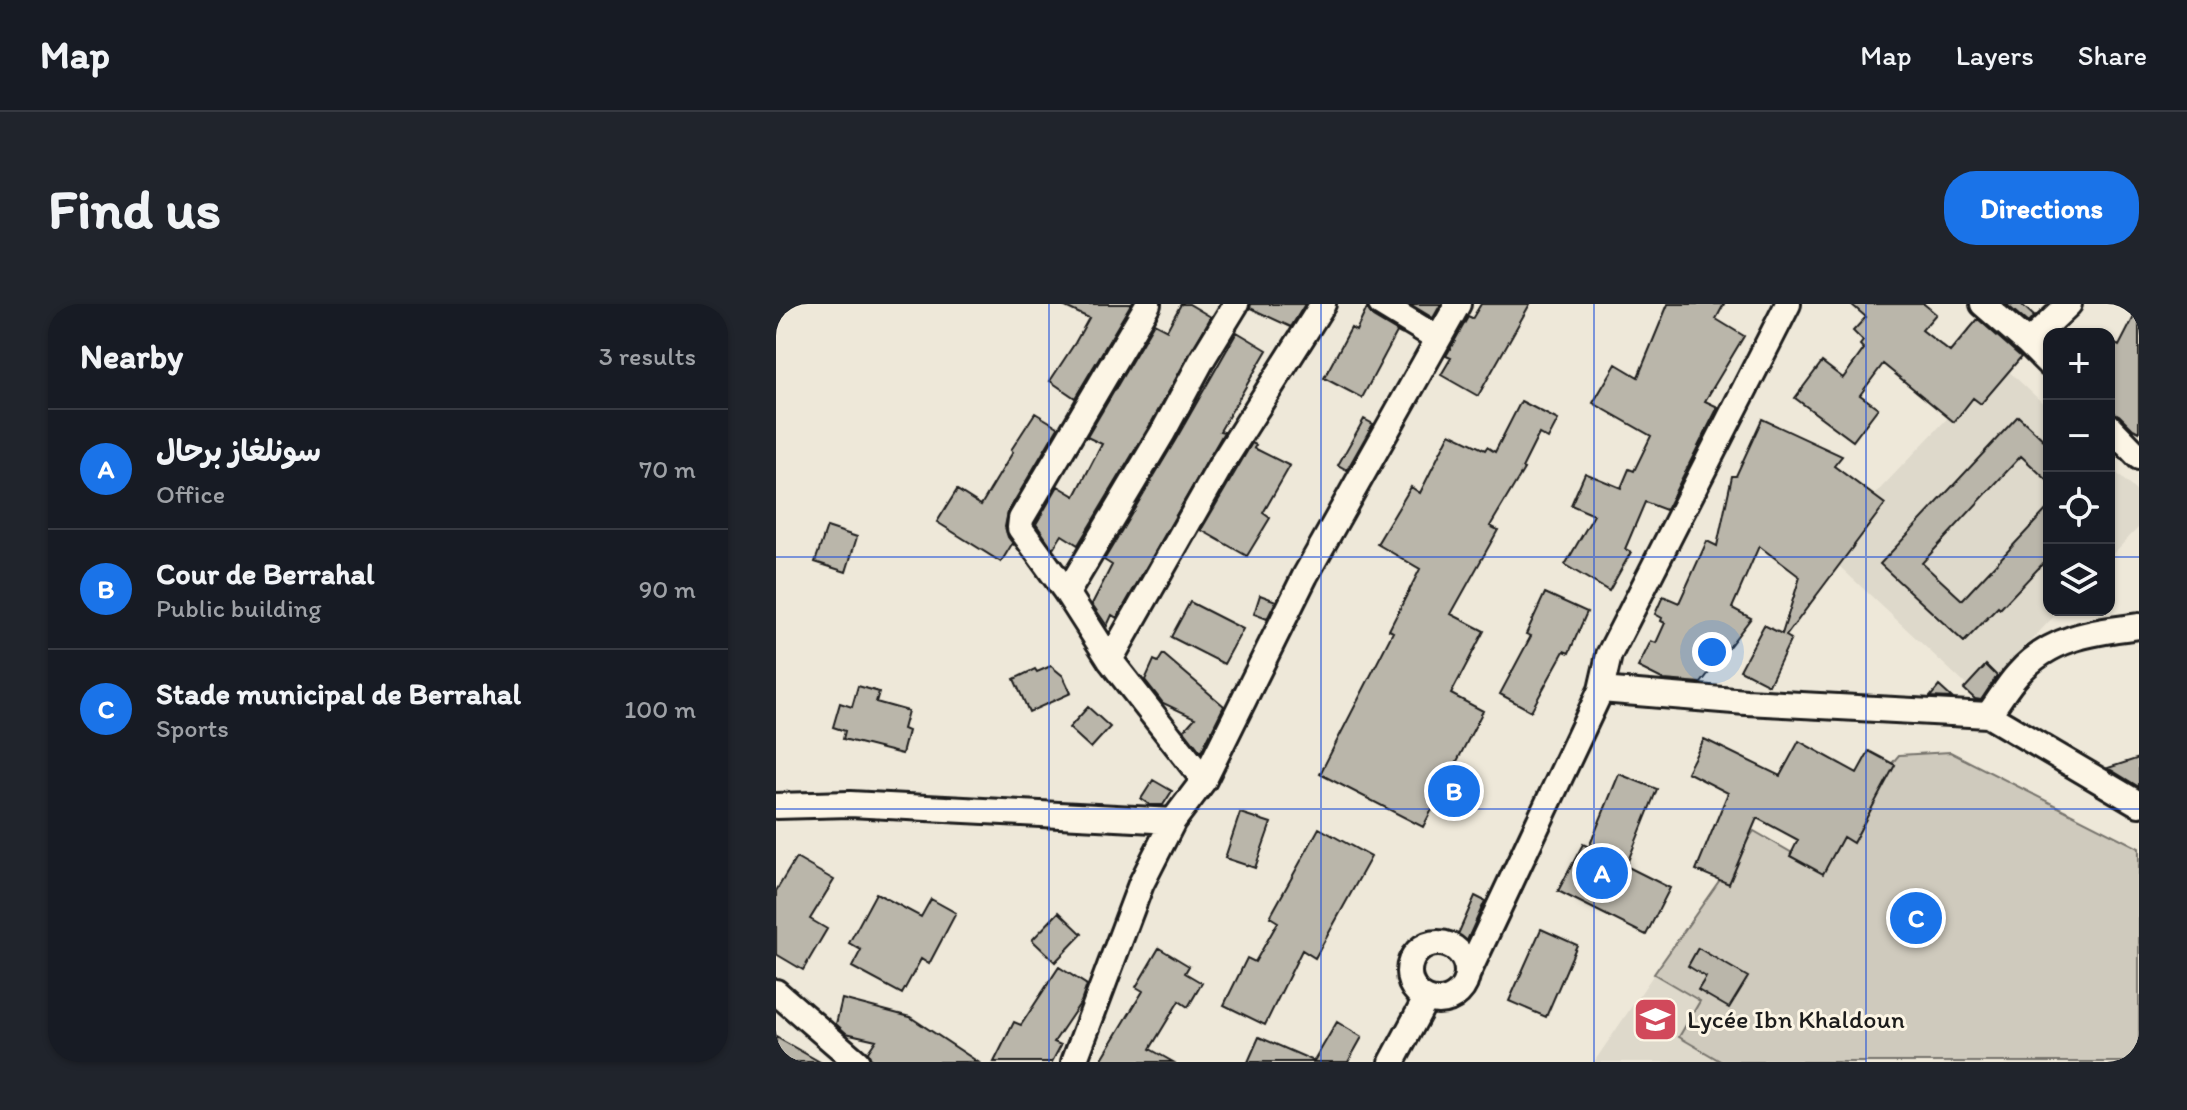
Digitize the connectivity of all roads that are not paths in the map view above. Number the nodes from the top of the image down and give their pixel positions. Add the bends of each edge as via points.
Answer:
1 (1148, 304) edge
2 (1236, 304) edge
3 (1323, 304) edge
4 (1381, 304) edge
5 (1458, 304) edge
6 (1788, 304) edge
7 (1983, 304) edge
8 (2069, 304) edge
9 (1437, 338) junction
10 (2028, 343) junction
11 (2043, 358) edge
12 (2115, 432) edge
13 (2139, 457) edge
14 (1067, 593) junction
15 (2139, 626) edge
16 (1110, 660) junction
17 (1601, 690) junction
18 (1988, 715) junction
19 (1204, 780) junction
20 (2139, 804) edge
21 (776, 806) edge
22 (1173, 821) junction
23 (1467, 975) junction
24 (776, 992) edge
25 (1426, 999) junction
26 (1078, 1060) edge
27 (857, 1062) edge
28 (1392, 1062) edge

1 - 14 street via 1021,519 1023,534
2 - 14 street
3 - 16 street via 1221,465
4 - 9 street
5 - 9 street
6 - 17 street via 1609,655
7 - 10 street
8 - 10 street
9 - 19 street via 1305,576
10 - 11 street
12 - 13 street
14 - 16 street
15 - 18 street via 2088,633 2053,645 2018,674
16 - 19 street
17 - 18 street
17 - 23 street
18 - 20 street
19 - 22 street
21 - 22 street via 850,804
22 - 26 street via 1141,884
23 - 25 street via 1453,997
23 - 25 street via 1457,949 1438,942 1419,949 1408,976
24 - 27 street
25 - 28 street

